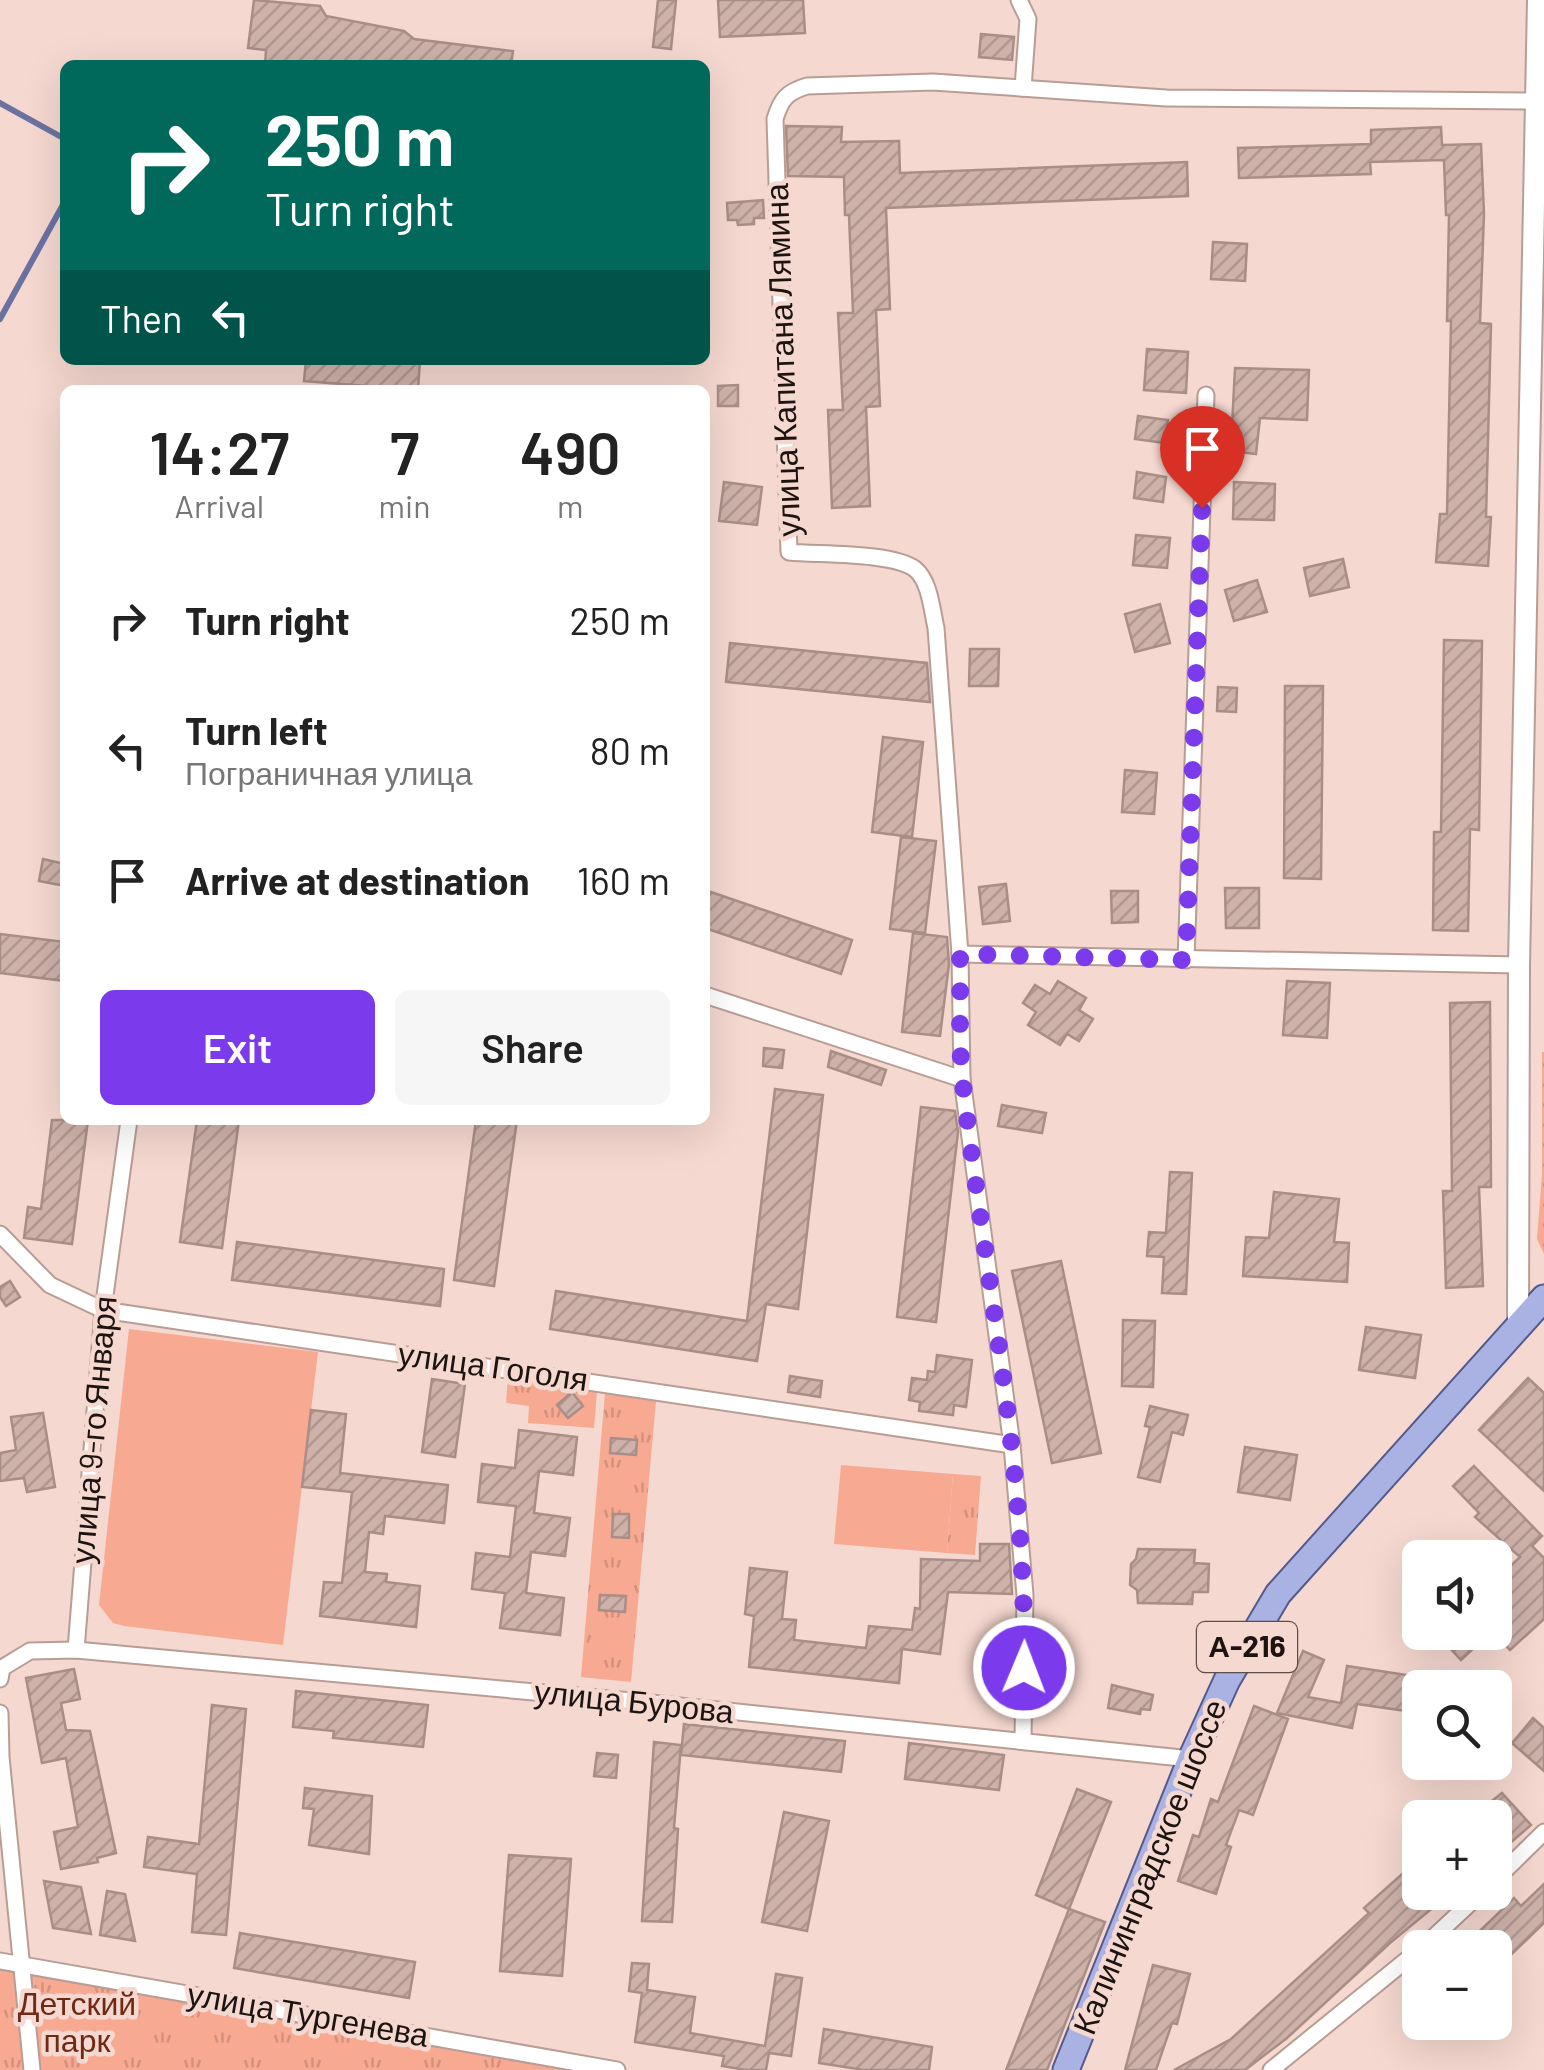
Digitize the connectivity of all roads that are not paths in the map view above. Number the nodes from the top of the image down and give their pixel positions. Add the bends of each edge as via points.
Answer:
1 (1019, 0) edge
2 (1538, 0) edge
3 (1023, 88) junction
4 (1537, 101) junction
5 (1206, 394) dead end
6 (960, 954) junction
7 (1186, 960) junction
8 (1519, 965) junction
9 (710, 997) edge
10 (962, 1080) junction
11 (128, 1125) edge
12 (0, 1234) edge
13 (1544, 1298) edge
14 (103, 1310) junction
15 (1518, 1327) junction
16 (1012, 1446) junction
17 (76, 1650) junction
18 (0, 1679) edge
19 (0, 1713) edge
20 (1024, 1740) junction
21 (1191, 1759) junction
22 (1544, 1832) edge
23 (1512, 1863) edge
24 (1462, 1910) edge
25 (1441, 1930) edge
26 (0, 1961) edge
27 (1402, 1963) edge
28 (20, 1964) junction
29 (32, 2070) edge
30 (617, 2070) edge
31 (1066, 2070) edge
32 (1271, 2070) edge

1 - 3 street via 1028,18
2 - 4 street
3 - 4 street, улица Капитана Лямина via 1166,98
3 - 6 street, улица Капитана Лямина via 933,82 807,86 780,101 776,120 789,552 899,562 918,570 927,589 938,647
4 - 8 street
5 - 7 street
6 - 7 street
6 - 10 street, улица Капитана Лямина
7 - 8 street
8 - 15 street
9 - 10 street
10 - 16 street, улица Капитана Лямина
11 - 14 street, улица 9-го Января
12 - 14 street, улица Гоголя via 50,1285
13 - 15 main road, Калининградское шоссе / А-216
14 - 16 street, улица Гоголя
14 - 17 street, улица 9-го Января
15 - 21 main road, Калининградское шоссе / А-216 via 1278,1594 1227,1680
16 - 20 street, улица Капитана Лямина via 1025,1595
17 - 18 street via 30,1651 2,1668
17 - 20 street, улица Бурова
19 - 28 street
20 - 21 street, улица Бурова
21 - 31 main road, Калининградское шоссе / А-216
22 - 23 street
24 - 25 street
26 - 28 street, улица Тургенева
27 - 32 street
28 - 29 street
28 - 30 street, улица Тургенева

